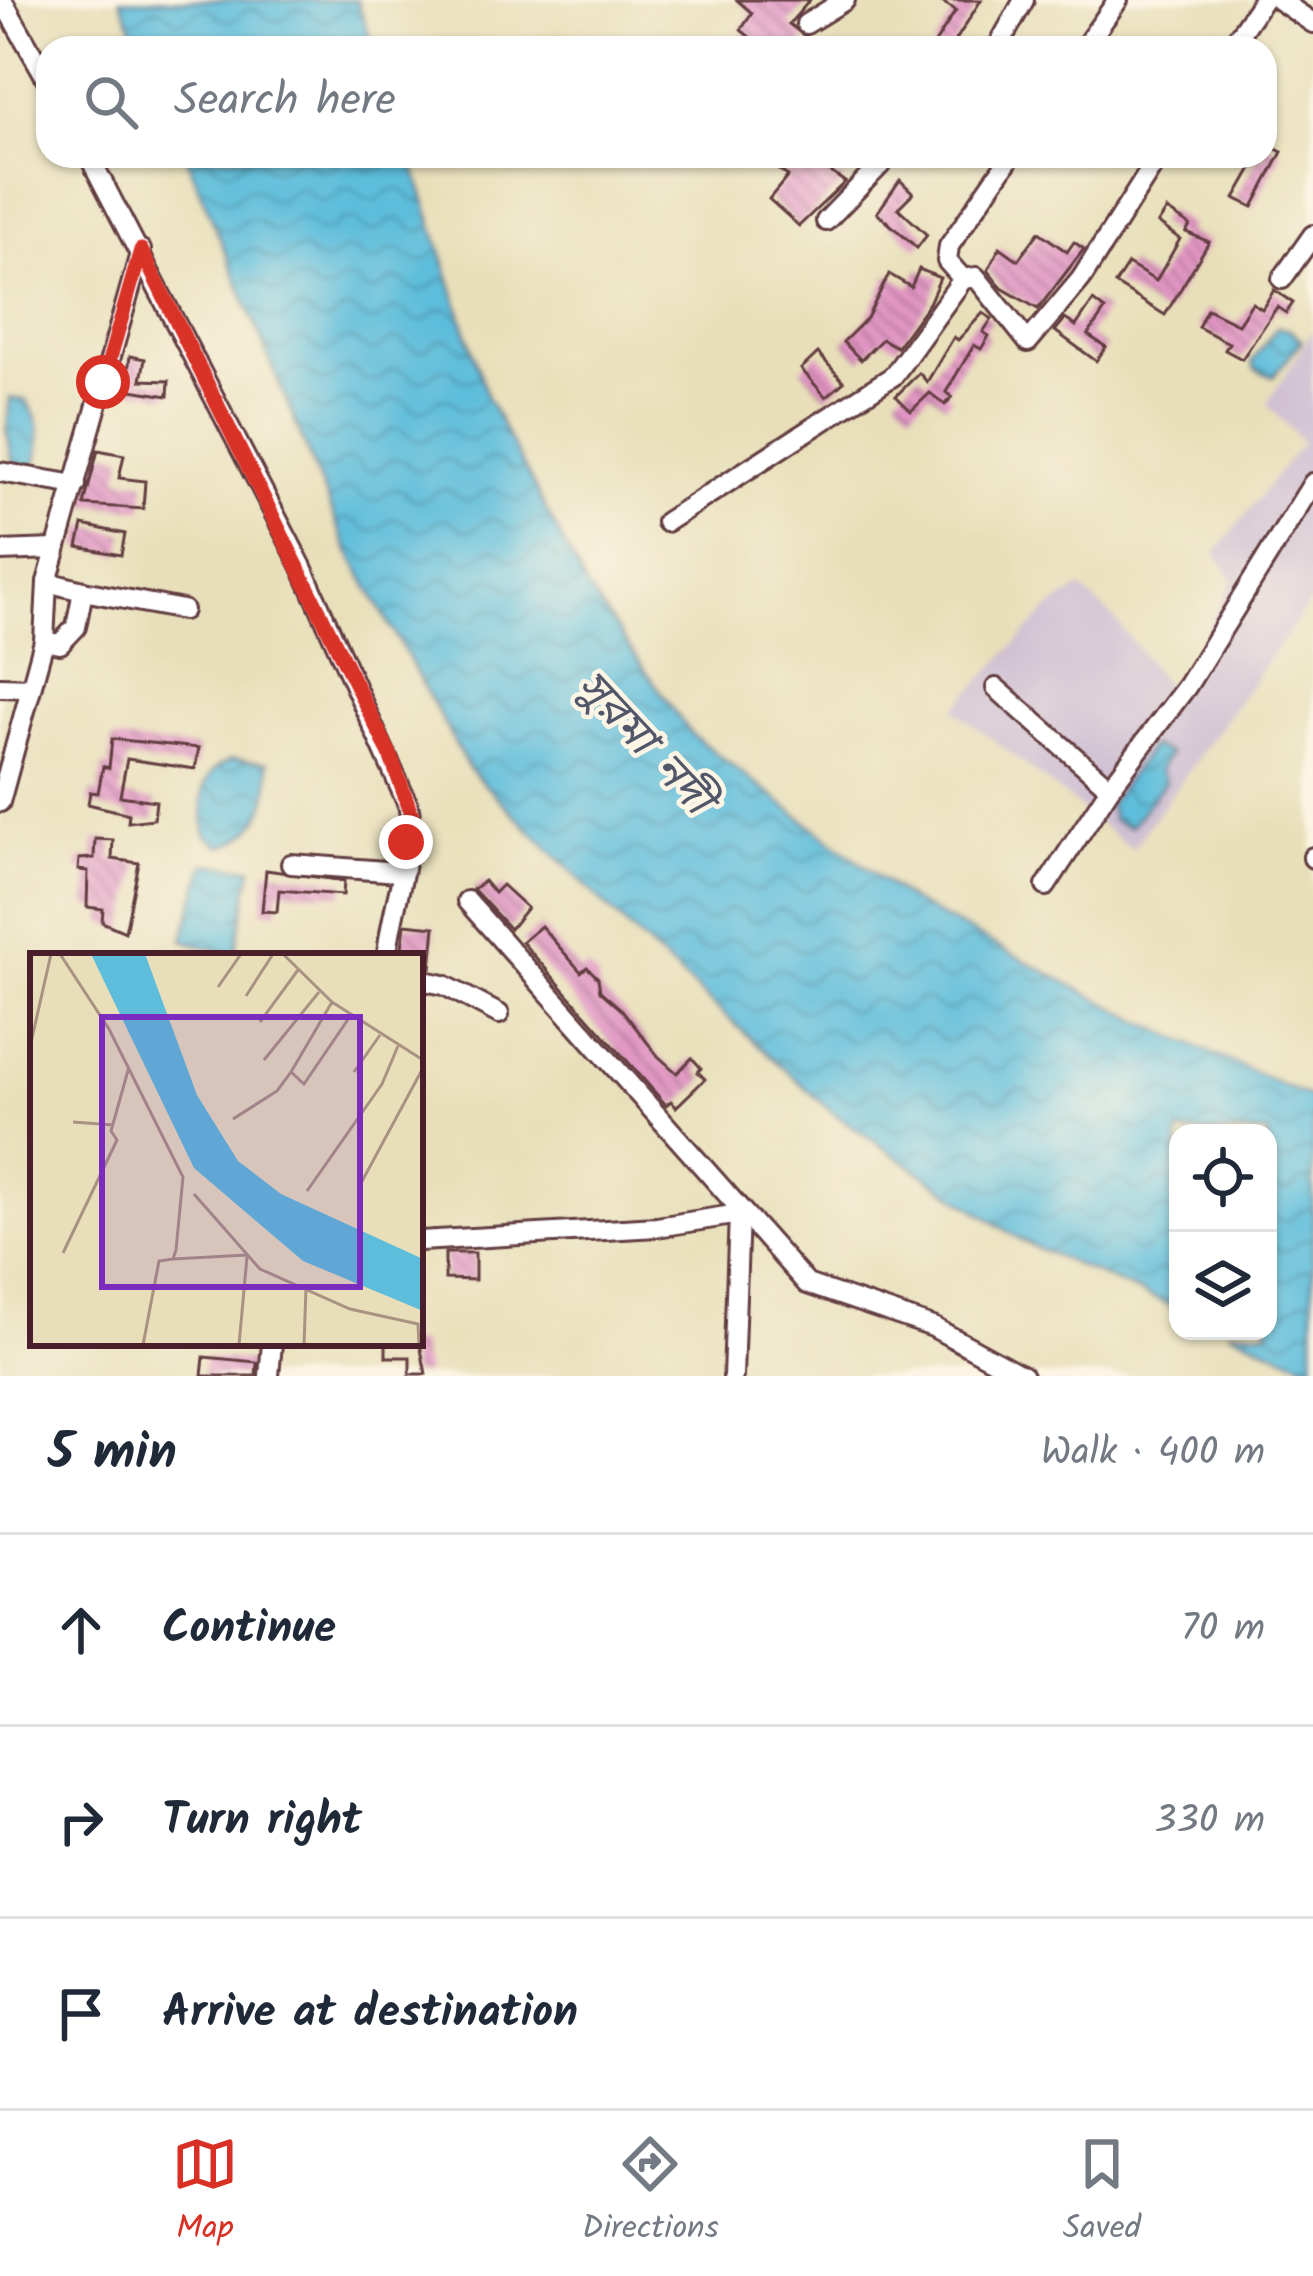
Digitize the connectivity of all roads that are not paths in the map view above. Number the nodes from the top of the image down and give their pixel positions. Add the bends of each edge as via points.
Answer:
1 (2, 0) edge
2 (845, 0) edge
3 (1024, 0) edge
4 (1118, 0) edge
5 (1263, 0) edge
6 (1279, 0) edge
7 (1313, 23) edge
8 (806, 24) dead end
9 (1004, 36) edge
10 (1092, 36) edge
11 (1238, 36) edge
12 (36, 60) edge
13 (96, 168) edge
14 (877, 168) edge
15 (1003, 168) edge
16 (1151, 168) edge
17 (826, 221) dead end
18 (1313, 235) edge
19 (141, 250) junction
20 (963, 279) junction
21 (1282, 279) dead end
22 (0, 472) edge
23 (1313, 484) edge
24 (76, 485) junction
25 (666, 522) dead end
26 (55, 549) junction
27 (0, 550) edge
28 (47, 582) junction
29 (82, 591) junction
30 (183, 610) dead end
31 (44, 641) junction
32 (0, 687) edge
33 (31, 688) junction
34 (996, 688) dead end
35 (1110, 788) junction
36 (0, 802) edge
37 (291, 864) dead end
38 (399, 872) junction
39 (1046, 886) dead end
40 (467, 901) dead end
41 (387, 953) edge
42 (423, 981) edge
43 (499, 1015) dead end
44 (740, 1214) junction
45 (423, 1241) edge
46 (272, 1346) edge
47 (269, 1376) edge
48 (733, 1376) edge
49 (1023, 1376) edge

1 - 12 street
2 - 8 street
3 - 9 street
4 - 10 street
5 - 11 street
6 - 7 street
13 - 19 street
14 - 17 street
15 - 20 street via 949,247 946,261
16 - 20 street via 1081,279 1028,342 976,277
18 - 21 street
19 - 24 street
19 - 38 street via 389,752 412,815
20 - 25 street via 893,376
22 - 24 street
23 - 35 street via 1187,686
24 - 26 street
26 - 27 street
26 - 28 street
28 - 29 street
28 - 31 street
29 - 30 street
29 - 31 street via 76,627 61,644
31 - 33 street
32 - 33 street
33 - 36 street
34 - 35 street
35 - 39 street
37 - 38 street
38 - 41 street
40 - 44 street
42 - 43 street
44 - 45 street
44 - 48 street
44 - 49 street via 807,1284 933,1327
46 - 47 street

